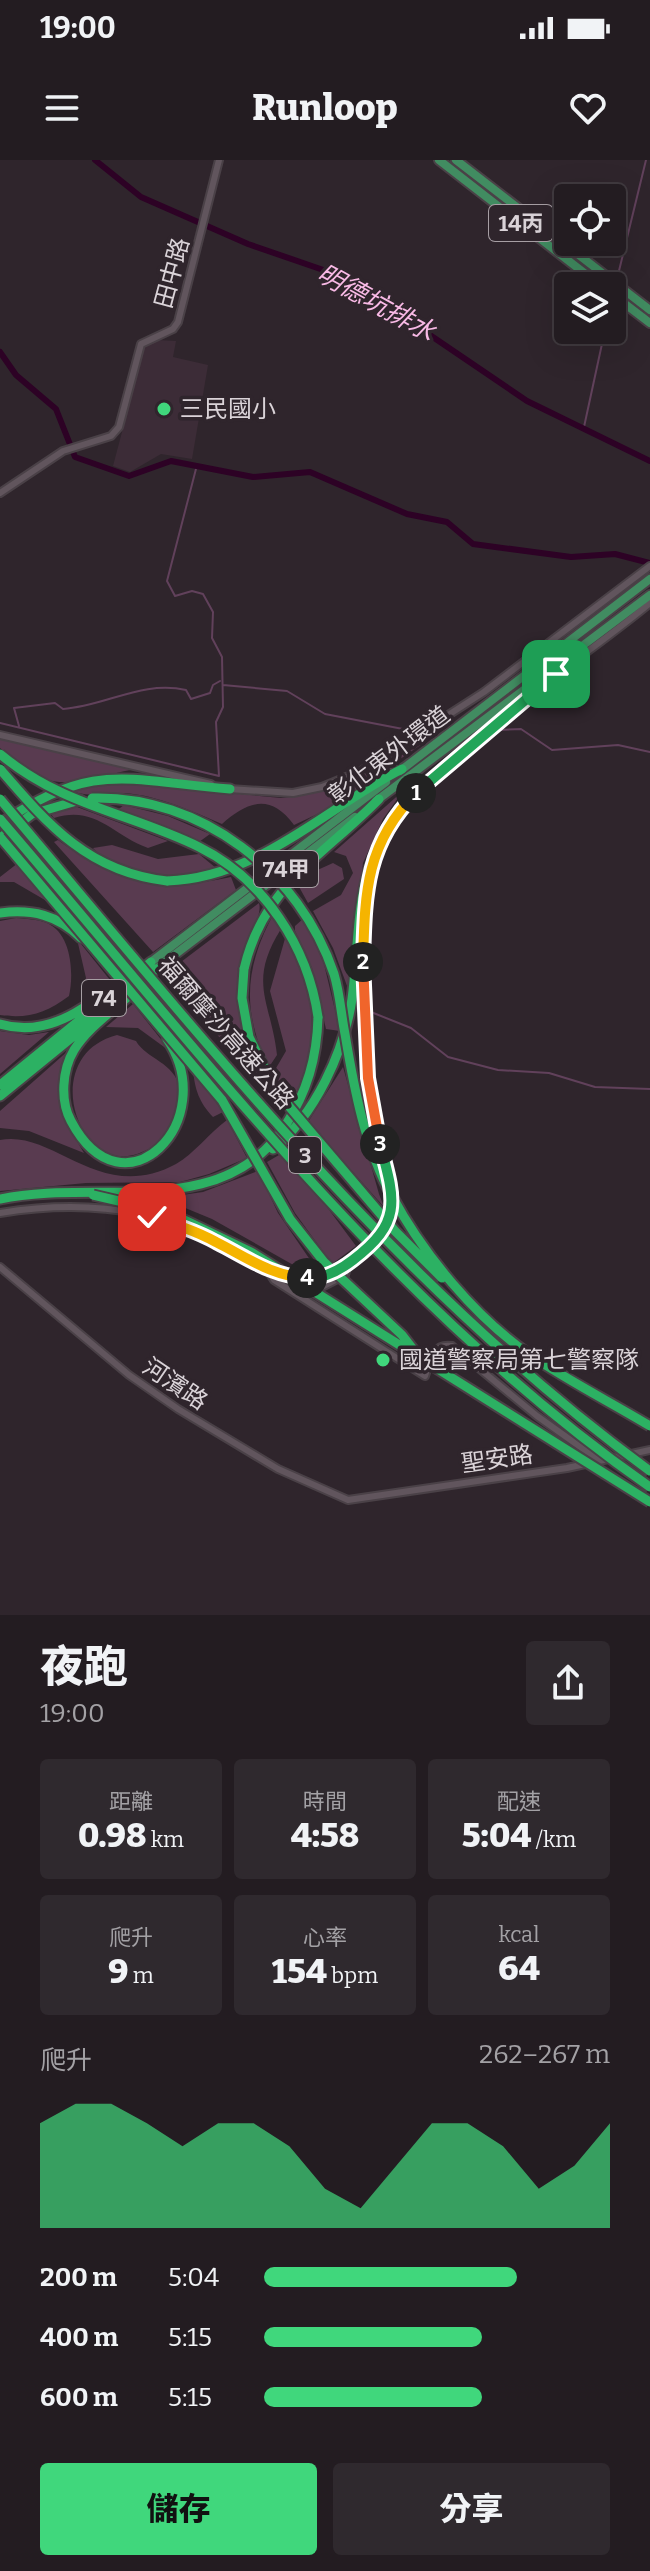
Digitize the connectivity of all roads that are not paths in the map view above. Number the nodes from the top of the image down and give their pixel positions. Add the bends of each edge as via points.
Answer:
1 (219, 160) edge
2 (439, 160) edge
3 (456, 160) edge
4 (583, 272) edge
5 (626, 305) edge
6 (650, 310) edge
7 (650, 323) edge
8 (0, 493) edge
9 (650, 566) edge
10 (650, 579) edge
11 (650, 595) edge
12 (650, 603) edge
13 (0, 735) edge
14 (0, 754) edge
15 (0, 769) edge
16 (402, 769) junction
17 (230, 789) junction
18 (0, 799) edge
19 (379, 799) junction
20 (0, 821) edge
21 (0, 838) edge
22 (370, 866) junction
23 (0, 913) edge
24 (99, 956) junction
25 (154, 966) junction
26 (152, 1020) junction
27 (0, 1024) edge
28 (60, 1039) junction
29 (0, 1085) edge
30 (0, 1096) edge
31 (251, 1164) junction
32 (93, 1195) junction
33 (0, 1199) edge
34 (0, 1213) edge
35 (348, 1264) junction
36 (0, 1267) edge
37 (267, 1269) junction
38 (454, 1287) junction
39 (301, 1297) junction
40 (416, 1353) junction
41 (650, 1426) edge
42 (650, 1450) edge
43 (600, 1461) junction
44 (650, 1471) edge
45 (650, 1487) edge
46 (348, 1500) joint
47 (650, 1502) edge

1 - 8 street, 田中路 via 178,322 141,344 119,427 111,436 72,448
2 - 4 main road, 14丙
3 - 6 main road, 14丙
5 - 7 main road
9 - 17 street via 484,692 361,771 293,793
10 - 16 main road, 彰化東外環道 / 74甲
11 - 19 main road, 彰化東外環道 / 74甲
12 - 22 street via 556,674 416,793 392,821
13 - 17 street
14 - 31 highway, bridge via 72,800 198,846 230,867 274,911 298,948 318,1017 313,1063 304,1093 277,1138
15 - 16 highway, bridge via 83,853 124,873 167,881 220,873 248,862
16 - 25 main road, 彰化東外環道 / 74甲
17 - 20 highway via 115,776 48,795
18 - 44 highway, 福爾摩沙高速公路 / 3, bridge via 240,1082 389,1245 533,1379
19 - 25 main road, 彰化東外環道 / 74甲
19 - 38 highway, bridge via 276,895 251,941 242,998 249,1037 276,1091 395,1231
20 - 45 highway, 福爾摩沙高速公路 / 3, bridge via 231,1090 391,1266 536,1399
21 - 24 highway, bridge
21 - 38 highway, bridge via 32,814 92,798 156,805 244,847 303,910 334,976 373,1154 407,1223
22 - 31 highway via 361,898 351,1004 340,1044 300,1123
22 - 35 street via 364,1039 392,1205 379,1240
23 - 24 highway, bridge via 28,912 60,920
24 - 26 highway, bridge
25 - 26 highway, bridge via 73,1052 64,1099 67,1114 84,1144 104,1161 138,1161 162,1149 180,1118 185,1084 178,1057
25 - 27 highway via 61,1021 33,1028
25 - 28 highway, 74
26 - 40 highway, bridge via 239,1125 290,1219 324,1262
28 - 29 highway, 74
28 - 30 highway, 74
31 - 32 highway, bridge via 168,1191
32 - 33 highway
32 - 40 highway, bridge via 170,1213 205,1228
34 - 37 street via 63,1207 125,1211 197,1232
35 - 37 street via 314,1278 290,1278
35 - 39 street via 345,1275
36 - 46 street, 河濱路 via 129,1375 191,1417 278,1469
37 - 39 street via 274,1280
38 - 41 highway, bridge via 528,1353
39 - 43 street via 425,1376 433,1352 452,1346
40 - 47 highway, bridge
42 - 43 street, 聖安路
43 - 46 street, 聖安路

